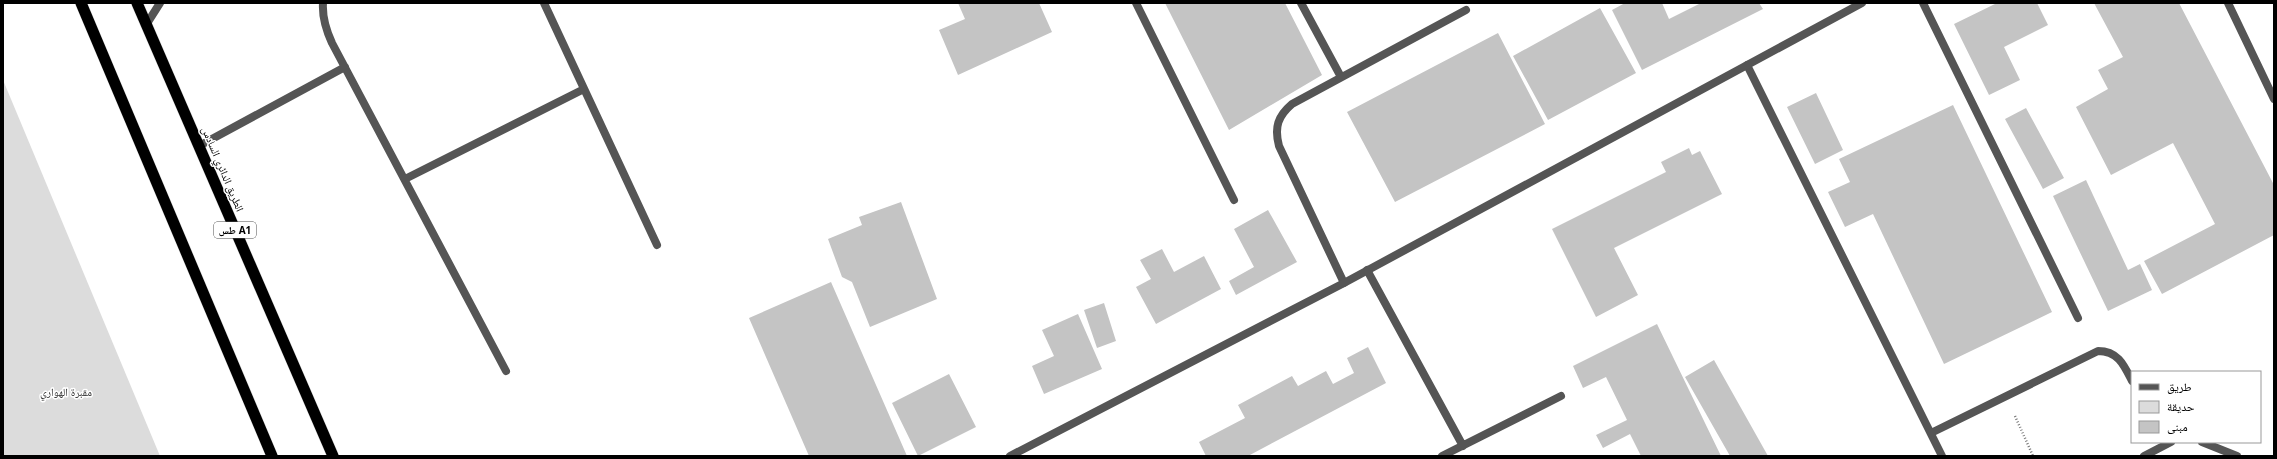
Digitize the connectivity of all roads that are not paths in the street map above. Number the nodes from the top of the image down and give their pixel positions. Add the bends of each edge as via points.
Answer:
1 (80, 3) edge
2 (137, 3) edge
3 (160, 3) edge
4 (323, 3) edge
5 (544, 3) edge
6 (1136, 3) edge
7 (1301, 3) edge
8 (1862, 3) edge
9 (1923, 3) edge
10 (2228, 3) edge
11 (1466, 10) dead end
12 (146, 25) junction
13 (1747, 65) junction
14 (345, 67) junction
15 (1341, 77) junction
16 (584, 89) junction
17 (2274, 99) edge
18 (199, 146) junction
19 (405, 179) junction
20 (1234, 200) dead end
21 (657, 245) dead end
22 (1367, 270) junction
23 (1344, 283) junction
24 (2078, 318) dead end
25 (506, 371) dead end
26 (2131, 379) edge
27 (1561, 396) dead end
28 (1931, 433) junction
29 (2167, 443) edge
30 (2204, 443) edge
31 (1463, 446) junction
32 (272, 456) edge
33 (333, 456) edge
34 (1010, 456) edge
35 (1442, 456) edge
36 (1942, 456) edge
37 (2144, 456) edge
38 (2237, 456) edge

1 - 32 highway
2 - 12 highway, الطريق الدائري السادس / طس A1
3 - 12 street
4 - 14 street via 325,28
5 - 16 street
6 - 20 street
7 - 15 street
8 - 13 street
9 - 24 street
10 - 17 street
11 - 15 street
12 - 18 highway, الطريق الدائري السادس / طس A1
13 - 22 street
13 - 28 street
14 - 18 street
14 - 19 street
15 - 23 street via 1292,104 1277,122 1276,134 1278,146
16 - 19 street
16 - 21 street
18 - 33 highway, الطريق الدائري السادس / طس A1
19 - 25 street
22 - 23 street
22 - 31 street
23 - 34 street
26 - 28 street via 2120,359 2113,354 2098,351
27 - 31 street
28 - 36 street
29 - 37 street
30 - 38 street
31 - 35 street

